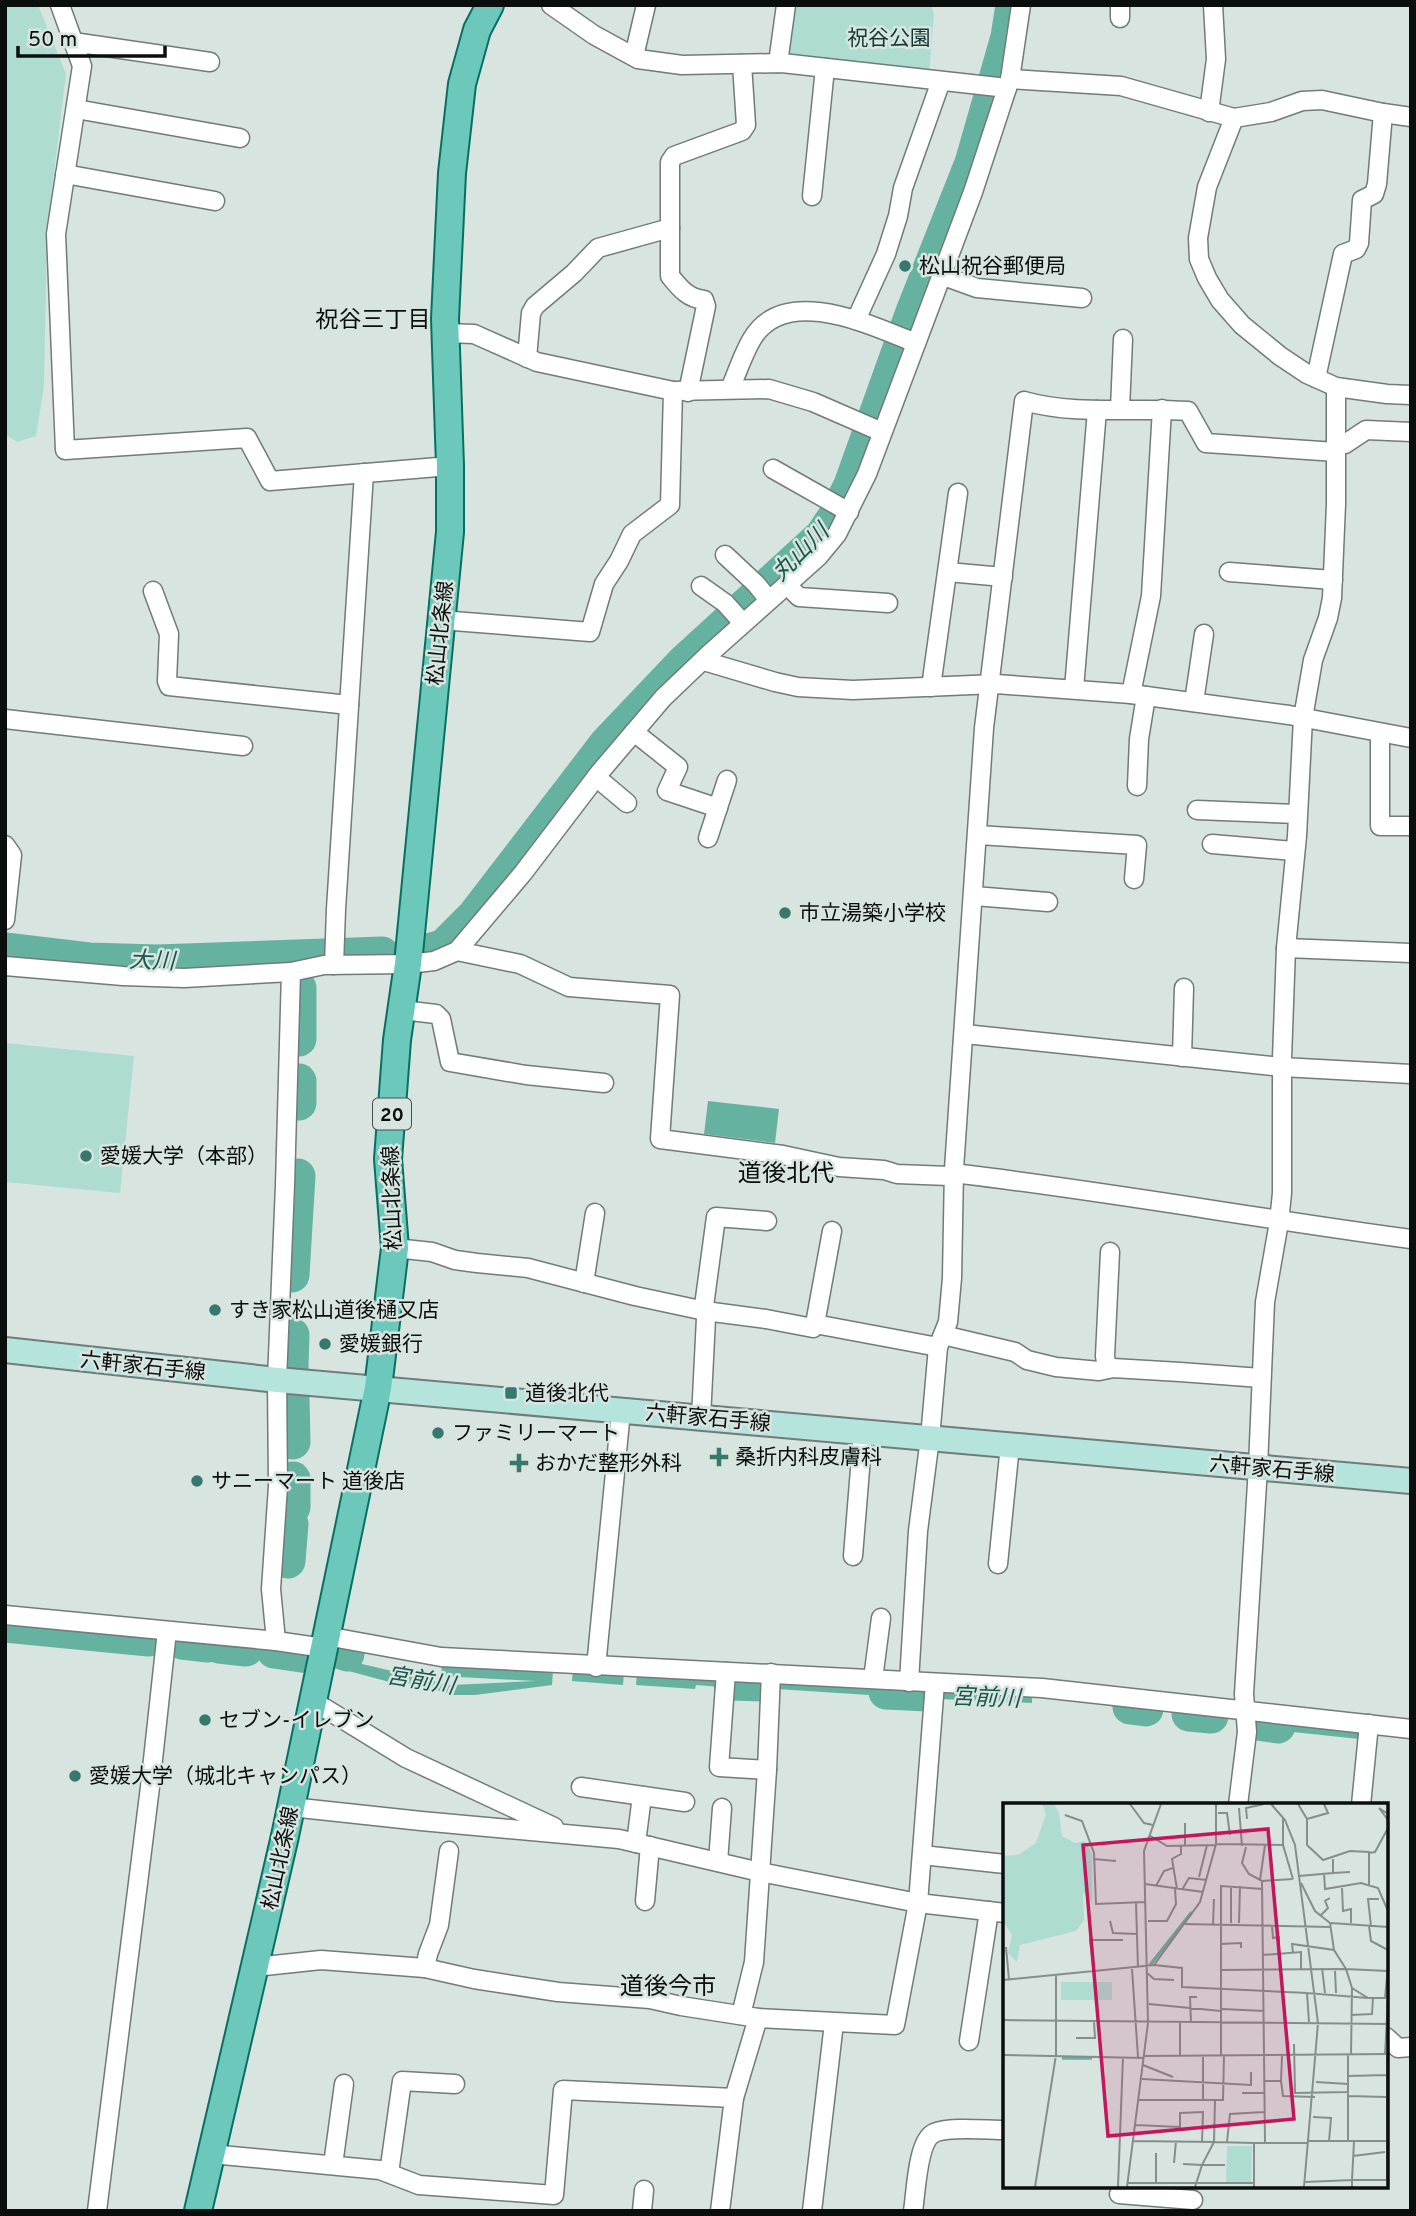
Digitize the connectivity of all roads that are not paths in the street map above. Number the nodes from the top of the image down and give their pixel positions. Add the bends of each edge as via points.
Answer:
1 (490, 5) edge
2 (551, 5) edge
3 (646, 5) edge
4 (786, 5) edge
5 (1021, 5) edge
6 (1213, 5) edge
7 (65, 10) edge
8 (73, 41) junction
9 (634, 56) junction
10 (210, 62) dead end
11 (778, 63) junction
12 (742, 64) junction
13 (825, 68) junction
14 (942, 81) junction
15 (1008, 85) junction
16 (75, 109) junction
17 (1209, 112) junction
18 (1383, 113) junction
19 (1411, 117) edge
20 (1234, 118) junction
21 (240, 138) dead end
22 (65, 174) junction
23 (812, 196) dead end
24 (215, 201) dead end
25 (670, 228) junction
26 (941, 275) junction
27 (1082, 298) dead end
28 (856, 320) junction
29 (446, 333) junction
30 (1123, 339) dead end
31 (908, 340) junction
32 (527, 358) junction
33 (1316, 378) junction
34 (1336, 387) junction
35 (730, 389) junction
36 (681, 391) junction
37 (1411, 395) edge
38 (1120, 409) junction
39 (1162, 409) junction
40 (1097, 410) junction
41 (882, 432) junction
42 (1411, 432) edge
43 (1336, 449) junction
44 (450, 466) junction
45 (773, 469) dead end
46 (365, 473) junction
47 (958, 493) dead end
48 (843, 509) junction
49 (725, 555) dead end
50 (948, 572) junction
51 (1229, 572) dead end
52 (1003, 577) junction
53 (1333, 580) junction
54 (787, 585) junction
55 (701, 586) dead end
56 (153, 592) dead end
57 (763, 593) junction
58 (888, 603) dead end
59 (737, 618) junction
60 (441, 620) junction
61 (1204, 635) dead end
62 (704, 661) junction
63 (988, 684) junction
64 (932, 687) junction
65 (1074, 689) junction
66 (1138, 695) junction
67 (1194, 702) junction
68 (349, 705) junction
69 (1303, 718) junction
70 (5, 719) edge
71 (634, 732) junction
72 (1380, 733) junction
73 (1411, 738) edge
74 (243, 746) dead end
75 (596, 778) junction
76 (727, 780) dead end
77 (1137, 786) dead end
78 (627, 803) dead end
79 (718, 808) junction
80 (1197, 810) dead end
81 (1297, 814) junction
82 (1411, 826) edge
83 (978, 835) junction
84 (708, 838) dead end
85 (1212, 844) dead end
86 (5, 845) edge
87 (1294, 851) junction
88 (1134, 879) dead end
89 (974, 896) junction
90 (1048, 902) dead end
91 (5, 920) edge
92 (1286, 948) junction
93 (457, 951) junction
94 (1411, 953) edge
95 (334, 959) junction
96 (408, 964) junction
97 (5, 967) edge
98 (291, 972) junction
99 (1184, 988) dead end
100 (401, 1010) junction
101 (965, 1034) junction
102 (1182, 1057) junction
103 (1282, 1067) junction
104 (1411, 1074) edge
105 (604, 1083) dead end
106 (955, 1175) junction
107 (595, 1213) dead end
108 (767, 1221) dead end
109 (1279, 1222) junction
110 (832, 1231) dead end
111 (1411, 1239) edge
112 (395, 1248) junction
113 (1110, 1252) dead end
114 (584, 1283) junction
115 (705, 1311) junction
116 (815, 1324) junction
117 (940, 1341) junction
118 (5, 1350) edge
119 (1107, 1369) junction
120 (1261, 1378) junction
121 (277, 1380) junction
122 (378, 1388) junction
123 (621, 1411) junction
124 (701, 1418) junction
125 (863, 1432) junction
126 (930, 1438) junction
127 (1010, 1445) junction
128 (1258, 1467) junction
129 (1411, 1481) edge
130 (853, 1556) dead end
131 (998, 1564) dead end
132 (5, 1615) edge
133 (881, 1618) dead end
134 (167, 1631) junction
135 (276, 1641) junction
136 (325, 1642) junction
137 (596, 1667) junction
138 (726, 1672) junction
139 (771, 1673) junction
140 (873, 1679) junction
141 (909, 1682) junction
142 (934, 1683) junction
143 (313, 1701) junction
144 (1247, 1711) junction
145 (1370, 1724) junction
146 (1411, 1729) edge
147 (767, 1770) junction
148 (581, 1787) dead end
149 (642, 1796) junction
150 (685, 1802) dead end
151 (1238, 1803) edge
152 (1361, 1803) edge
153 (291, 1807) junction
154 (722, 1808) dead end
155 (567, 1833) junction
156 (643, 1844) junction
157 (449, 1851) dead end
158 (922, 1855) junction
159 (718, 1862) junction
160 (1003, 1864) edge
161 (760, 1872) junction
162 (645, 1900) dead end
163 (918, 1903) junction
164 (997, 1912) edge
165 (255, 1967) junction
166 (425, 1968) junction
167 (750, 2016) junction
168 (834, 2023) junction
169 (1388, 2039) edge
170 (969, 2041) dead end
171 (1411, 2047) edge
172 (344, 2084) dead end
173 (455, 2084) dead end
174 (734, 2098) junction
175 (1003, 2130) edge
176 (211, 2154) junction
177 (333, 2165) junction
178 (390, 2173) junction
179 (643, 2190) dead end
180 (1119, 2194) dead end
181 (1193, 2199) edge
182 (553, 2203) edge
183 (97, 2211) edge
184 (198, 2211) edge
185 (642, 2211) edge
186 (720, 2211) edge
187 (812, 2211) edge
188 (913, 2211) edge

1 - 29 main road, 松山北条線 / 20 via 477,30 462,84 452,173
2 - 9 street
3 - 9 street
4 - 11 street
5 - 15 street
6 - 17 street via 1216,59
7 - 8 street
8 - 10 street
8 - 16 street via 82,66
9 - 12 street via 682,65
11 - 12 street
11 - 13 street
12 - 25 street via 746,125 742,131 674,156 670,162
13 - 14 street
13 - 23 street
14 - 15 street
14 - 28 street via 903,188 886,254
15 - 17 street via 1121,86
15 - 26 street
16 - 21 street
16 - 22 street
17 - 20 street
18 - 19 street
18 - 20 street via 1322,100
18 - 33 street via 1377,184 1374,194 1362,200 1359,243 1343,254
20 - 33 street via 1207,187 1199,259 1220,300 1242,325
22 - 24 street
22 - 46 street via 56,234 65,450 247,438 270,481
25 - 32 street via 598,248 535,306
25 - 36 street via 670,276 685,294 704,300 706,306
26 - 27 street via 977,288
26 - 31 street
28 - 31 street
28 - 35 street via 808,311 766,323 752,338
29 - 32 street via 474,334
29 - 44 main road, 松山北条線 / 20
30 - 38 street
31 - 41 street
32 - 36 street
33 - 34 street
34 - 37 street
34 - 43 street
35 - 36 street
35 - 41 street via 779,392
36 - 60 street via 670,505 632,534 604,584 590,632
38 - 39 street
38 - 40 street
39 - 43 street via 1188,411 1206,443
39 - 66 street via 1151,596
40 - 52 street via 1047,408 1024,401
40 - 65 street
41 - 48 street via 867,474
42 - 43 street via 1366,430
43 - 53 street
44 - 46 street
44 - 60 main road, 松山北条線 / 20 via 450,532
45 - 48 street
46 - 68 street
47 - 50 street
48 - 54 street via 837,534
49 - 57 street
50 - 52 street
50 - 64 street
51 - 53 street
52 - 63 street
53 - 69 street
54 - 57 street
54 - 58 street via 799,597
55 - 59 street
56 - 68 street via 169,634 169,686
57 - 59 street
59 - 62 street
60 - 96 main road, 松山北条線 / 20
61 - 67 street
62 - 64 street via 798,687
62 - 71 street
63 - 64 street
63 - 65 street
63 - 83 street
65 - 66 street
66 - 67 street
66 - 77 street
67 - 69 street
68 - 95 street
69 - 72 street
69 - 81 street
70 - 74 street
71 - 75 street
71 - 79 street via 678,767 667,790
72 - 73 street
72 - 82 street via 1380,825
75 - 78 street
75 - 93 street
76 - 79 street
79 - 84 street
80 - 81 street
81 - 87 street
83 - 88 street via 1137,845
83 - 89 street
85 - 87 street
86 - 91 street via 12,855
87 - 92 street
89 - 90 street
89 - 101 street
92 - 94 street
92 - 103 street
93 - 96 street via 434,961
93 - 106 street via 520,964 569,987 670,995 660,1139 839,1167
95 - 96 street
95 - 98 street
96 - 100 main road, 松山北条線 / 20
97 - 98 street via 184,978
98 - 121 street
99 - 102 street
100 - 105 street via 436,1014 441,1019 450,1062
100 - 112 main road, 松山北条線 / 20 via 388,1159
101 - 102 street
101 - 106 street
102 - 103 street
103 - 104 street
103 - 109 street
106 - 109 street
106 - 117 street via 952,1278 948,1322
107 - 114 street
108 - 115 street via 716,1216
109 - 111 street
109 - 120 street via 1265,1302
110 - 116 street
112 - 114 street via 477,1264 528,1268
112 - 122 main road, 松山北条線 / 20
113 - 119 street
114 - 115 street
115 - 116 street via 813,1328
115 - 124 street
116 - 117 street
117 - 119 street via 1015,1352 1046,1365
117 - 126 street
118 - 121 main road, 六軒家石手線
119 - 120 street
120 - 128 street
121 - 122 main road, 六軒家石手線
121 - 135 street via 278,1486 271,1589
122 - 123 main road, 六軒家石手線
122 - 136 main road, 松山北条線 / 20
123 - 124 main road, 六軒家石手線
123 - 137 street
124 - 125 main road, 六軒家石手線
125 - 126 main road, 六軒家石手線
125 - 130 street
126 - 127 main road, 六軒家石手線
126 - 141 street via 918,1531
127 - 128 main road, 六軒家石手線
127 - 131 street
128 - 129 main road, 六軒家石手線
128 - 144 street
132 - 134 street
133 - 140 street
134 - 135 street
134 - 183 street
135 - 136 street
136 - 137 street via 441,1657
136 - 143 main road, 松山北条線 / 20
137 - 138 street
138 - 139 street
138 - 147 street via 719,1767
139 - 140 street
139 - 147 street
140 - 141 street
141 - 142 street
142 - 144 street via 1042,1688
142 - 158 street
143 - 153 main road, 松山北条線 / 20
143 - 155 street via 406,1758
144 - 145 street
144 - 151 street
145 - 146 street
145 - 152 street
147 - 161 street
148 - 149 street
149 - 150 street
149 - 156 street
153 - 155 street
153 - 165 main road, 松山北条線 / 20
154 - 159 street
155 - 156 street
156 - 159 street
156 - 162 street
157 - 166 street via 439,1925
158 - 160 street
158 - 163 street
159 - 161 street
161 - 163 street
161 - 167 street
163 - 164 street
163 - 168 street via 895,2025
164 - 170 street
165 - 166 street via 321,1960
165 - 176 main road, 松山北条線 / 20
166 - 167 street via 546,1990 650,1999
167 - 168 street
167 - 174 street
168 - 187 street
169 - 171 street via 1398,2048
172 - 177 street
173 - 178 street via 402,2081
174 - 182 street via 563,2090
174 - 186 street
175 - 188 street via 946,2130 927,2138
176 - 177 street
176 - 184 main road, 松山北条線 / 20
177 - 178 street
178 - 182 street via 419,2185
179 - 185 street
180 - 181 street

